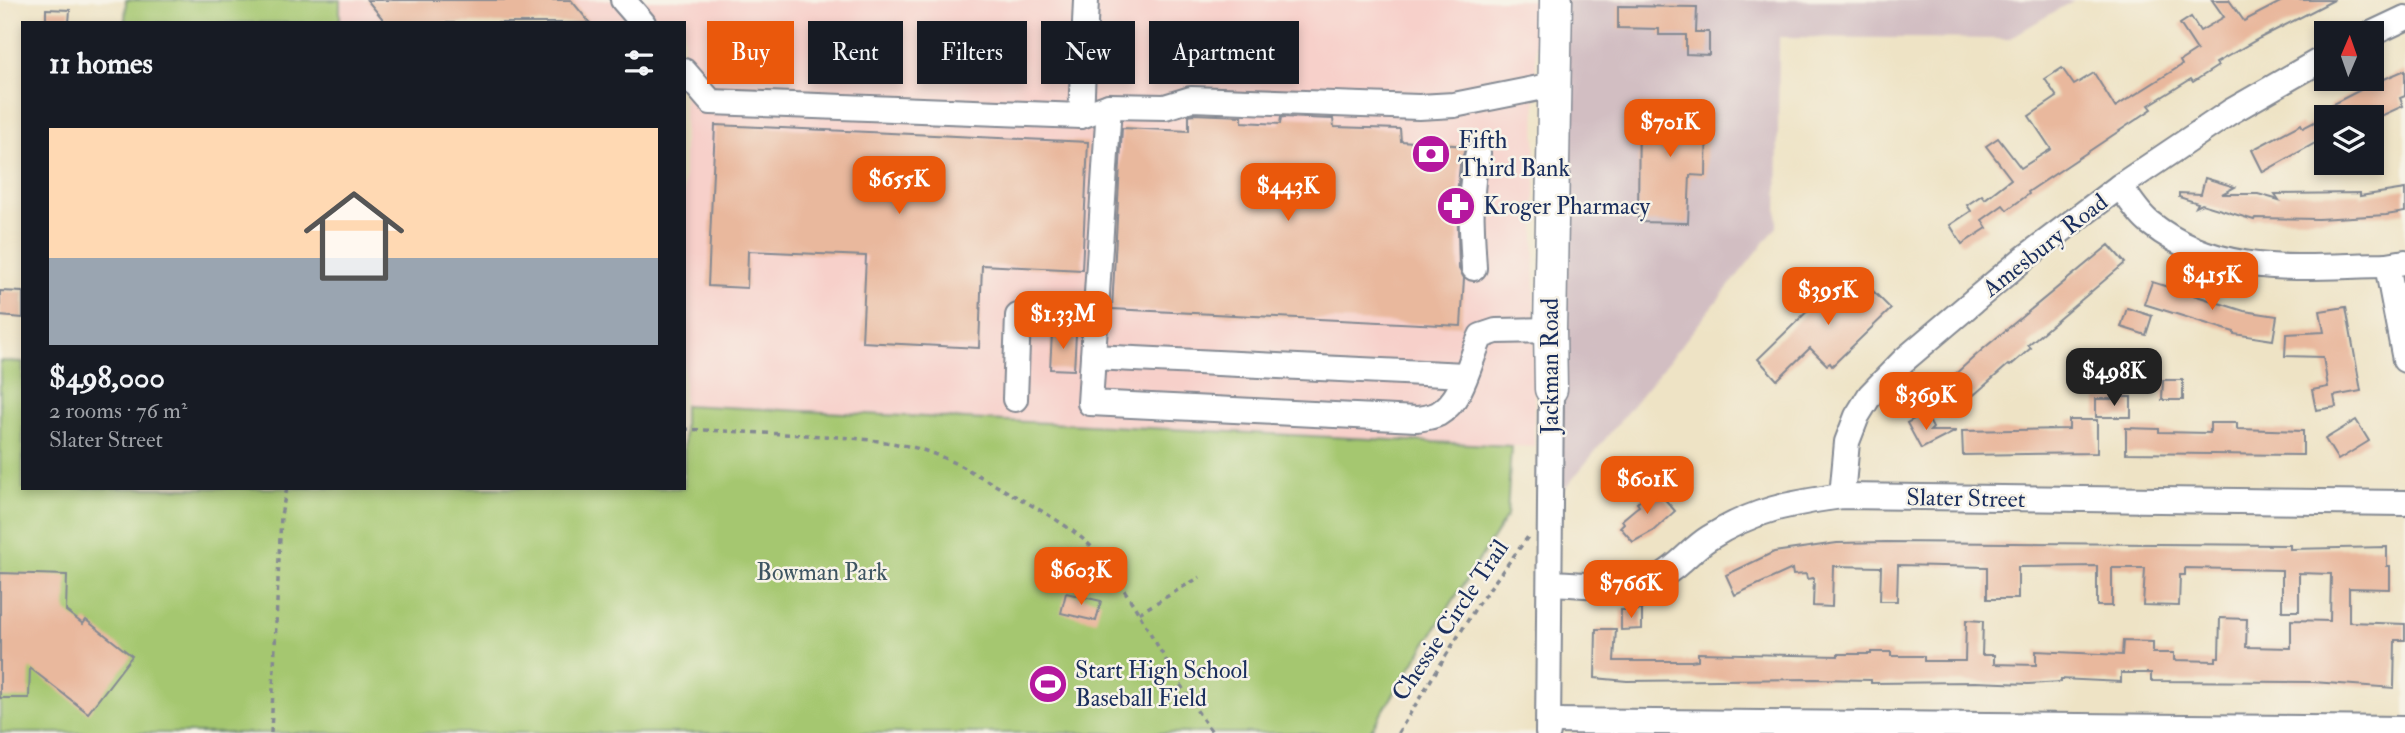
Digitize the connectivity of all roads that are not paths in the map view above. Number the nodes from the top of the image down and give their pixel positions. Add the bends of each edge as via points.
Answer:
1 (623, 0) edge
2 (1086, 0) edge
3 (1556, 0) edge
4 (2405, 18) edge
5 (641, 21) edge
6 (2384, 28) edge
7 (2314, 64) edge
8 (686, 73) edge
9 (1554, 85) junction
10 (1109, 106) junction
11 (1081, 116) junction
12 (2120, 186) junction
13 (1484, 244) dead end
14 (2396, 263) edge
15 (1474, 268) dead end
16 (1096, 320) junction
17 (1550, 330) junction
18 (1093, 357) junction
19 (2405, 360) edge
20 (1465, 376) junction
21 (1551, 389) joint
22 (1015, 399) dead end
23 (1842, 496) junction
24 (2405, 503) edge
25 (1550, 583) junction
26 (1549, 727) edge
27 (2405, 729) edge
28 (2188, 730) edge

1 - 5 street
2 - 11 street
3 - 9 main road, Jackman Road
4 - 6 street
7 - 12 street, Amesbury Road via 2230,112
8 - 11 street via 711,102
9 - 10 street via 1430,107 1191,99 1165,107
9 - 17 main road, Jackman Road
10 - 11 street
10 - 16 street
12 - 14 street via 2148,222 2180,243 2223,260 2271,266
12 - 23 street, Amesbury Road via 1943,326 1870,395 1847,442
13 - 15 street via 1481,163 1473,172
14 - 19 street
16 - 18 street
16 - 22 street via 1018,316
17 - 20 street via 1496,331 1481,336
17 - 21 main road, Jackman Road
18 - 20 street
18 - 20 street via 1090,402 1416,419 1437,415 1451,403
21 - 25 street, Jackman Road
23 - 24 street, Slater Street
23 - 25 street, Slater Street via 1793,502 1745,518 1706,540 1659,578 1628,585
25 - 26 street, Jackman Road
26 - 28 street
27 - 28 street

